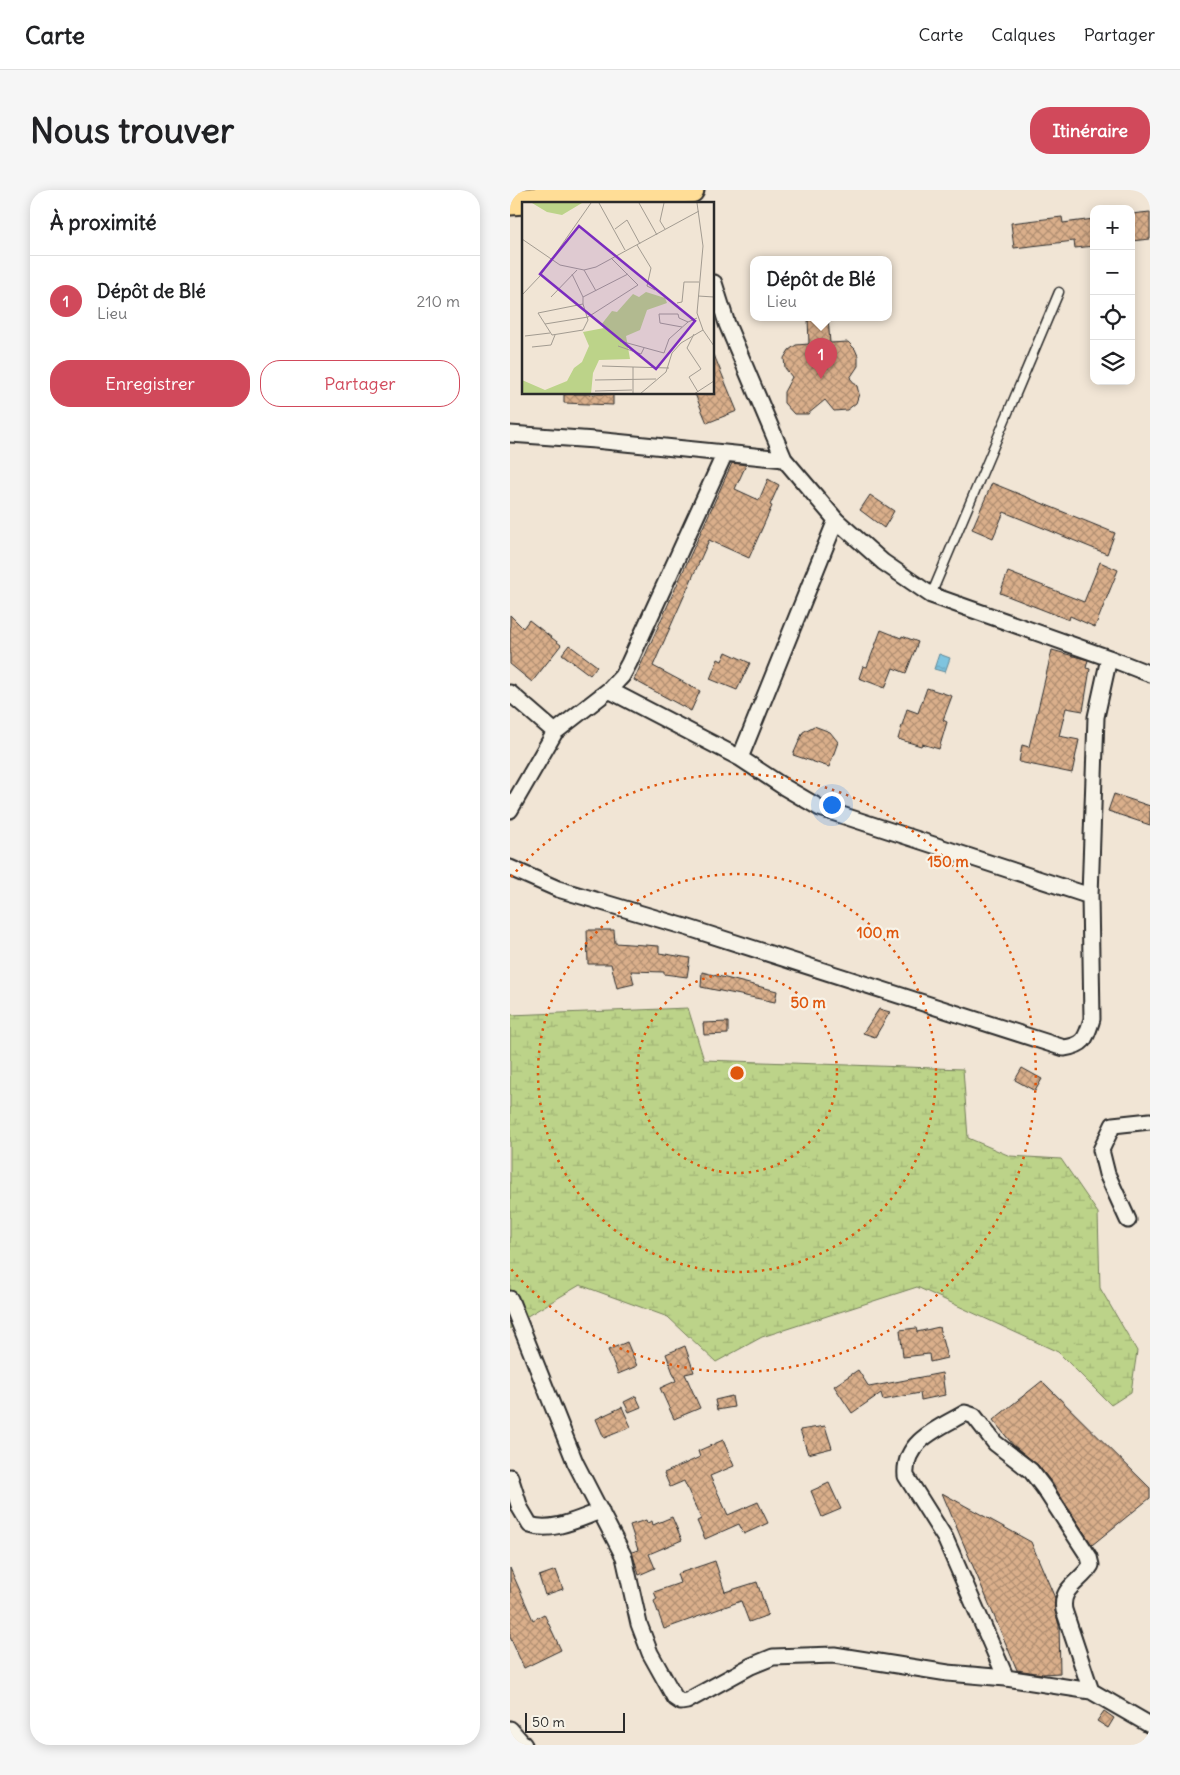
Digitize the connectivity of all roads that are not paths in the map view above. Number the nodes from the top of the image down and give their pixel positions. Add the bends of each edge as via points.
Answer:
1 (691, 190) edge
2 (510, 202) edge
3 (715, 286) edge
4 (1059, 292) dead end
5 (510, 434) edge
6 (725, 454) junction
7 (784, 459) junction
8 (836, 520) junction
9 (931, 595) junction
10 (1109, 658) junction
11 (1150, 674) edge
12 (609, 690) junction
13 (510, 693) edge
14 (555, 732) junction
15 (740, 758) junction
16 (510, 810) edge
17 (510, 868) edge
18 (1090, 896) junction
19 (1150, 1121) edge
20 (1128, 1220) dead end
21 (510, 1299) edge
22 (510, 1477) edge
23 (601, 1511) junction
24 (1006, 1678) junction
25 (1091, 1691) junction
26 (1150, 1725) edge
27 (510, 1729) edge
28 (524, 1745) edge

1 - 2 highway
3 - 7 street via 727,324
4 - 9 lane
5 - 6 street
6 - 7 street
6 - 12 street via 629,663
7 - 8 street
8 - 9 street via 883,562
8 - 15 street
9 - 10 street
10 - 11 street
10 - 18 street via 1096,717
12 - 14 street
12 - 15 street
13 - 14 street
14 - 16 street
15 - 18 street via 820,808
17 - 18 street via 558,889 1064,1048 1077,1046 1087,1036 1092,1019
19 - 20 street via 1114,1125 1101,1150 1107,1174
21 - 23 street via 575,1462
22 - 23 street via 520,1508 530,1525 538,1528 562,1525
23 - 24 street via 624,1557 639,1624 650,1653 675,1698 681,1702 772,1657 834,1655 948,1673
24 - 25 street
24 - 25 street via 945,1538 906,1476 905,1466 910,1450 924,1436 965,1413 974,1416 995,1444 1031,1471 1089,1557 1091,1566 1067,1590 1063,1600
25 - 26 street
27 - 28 street

